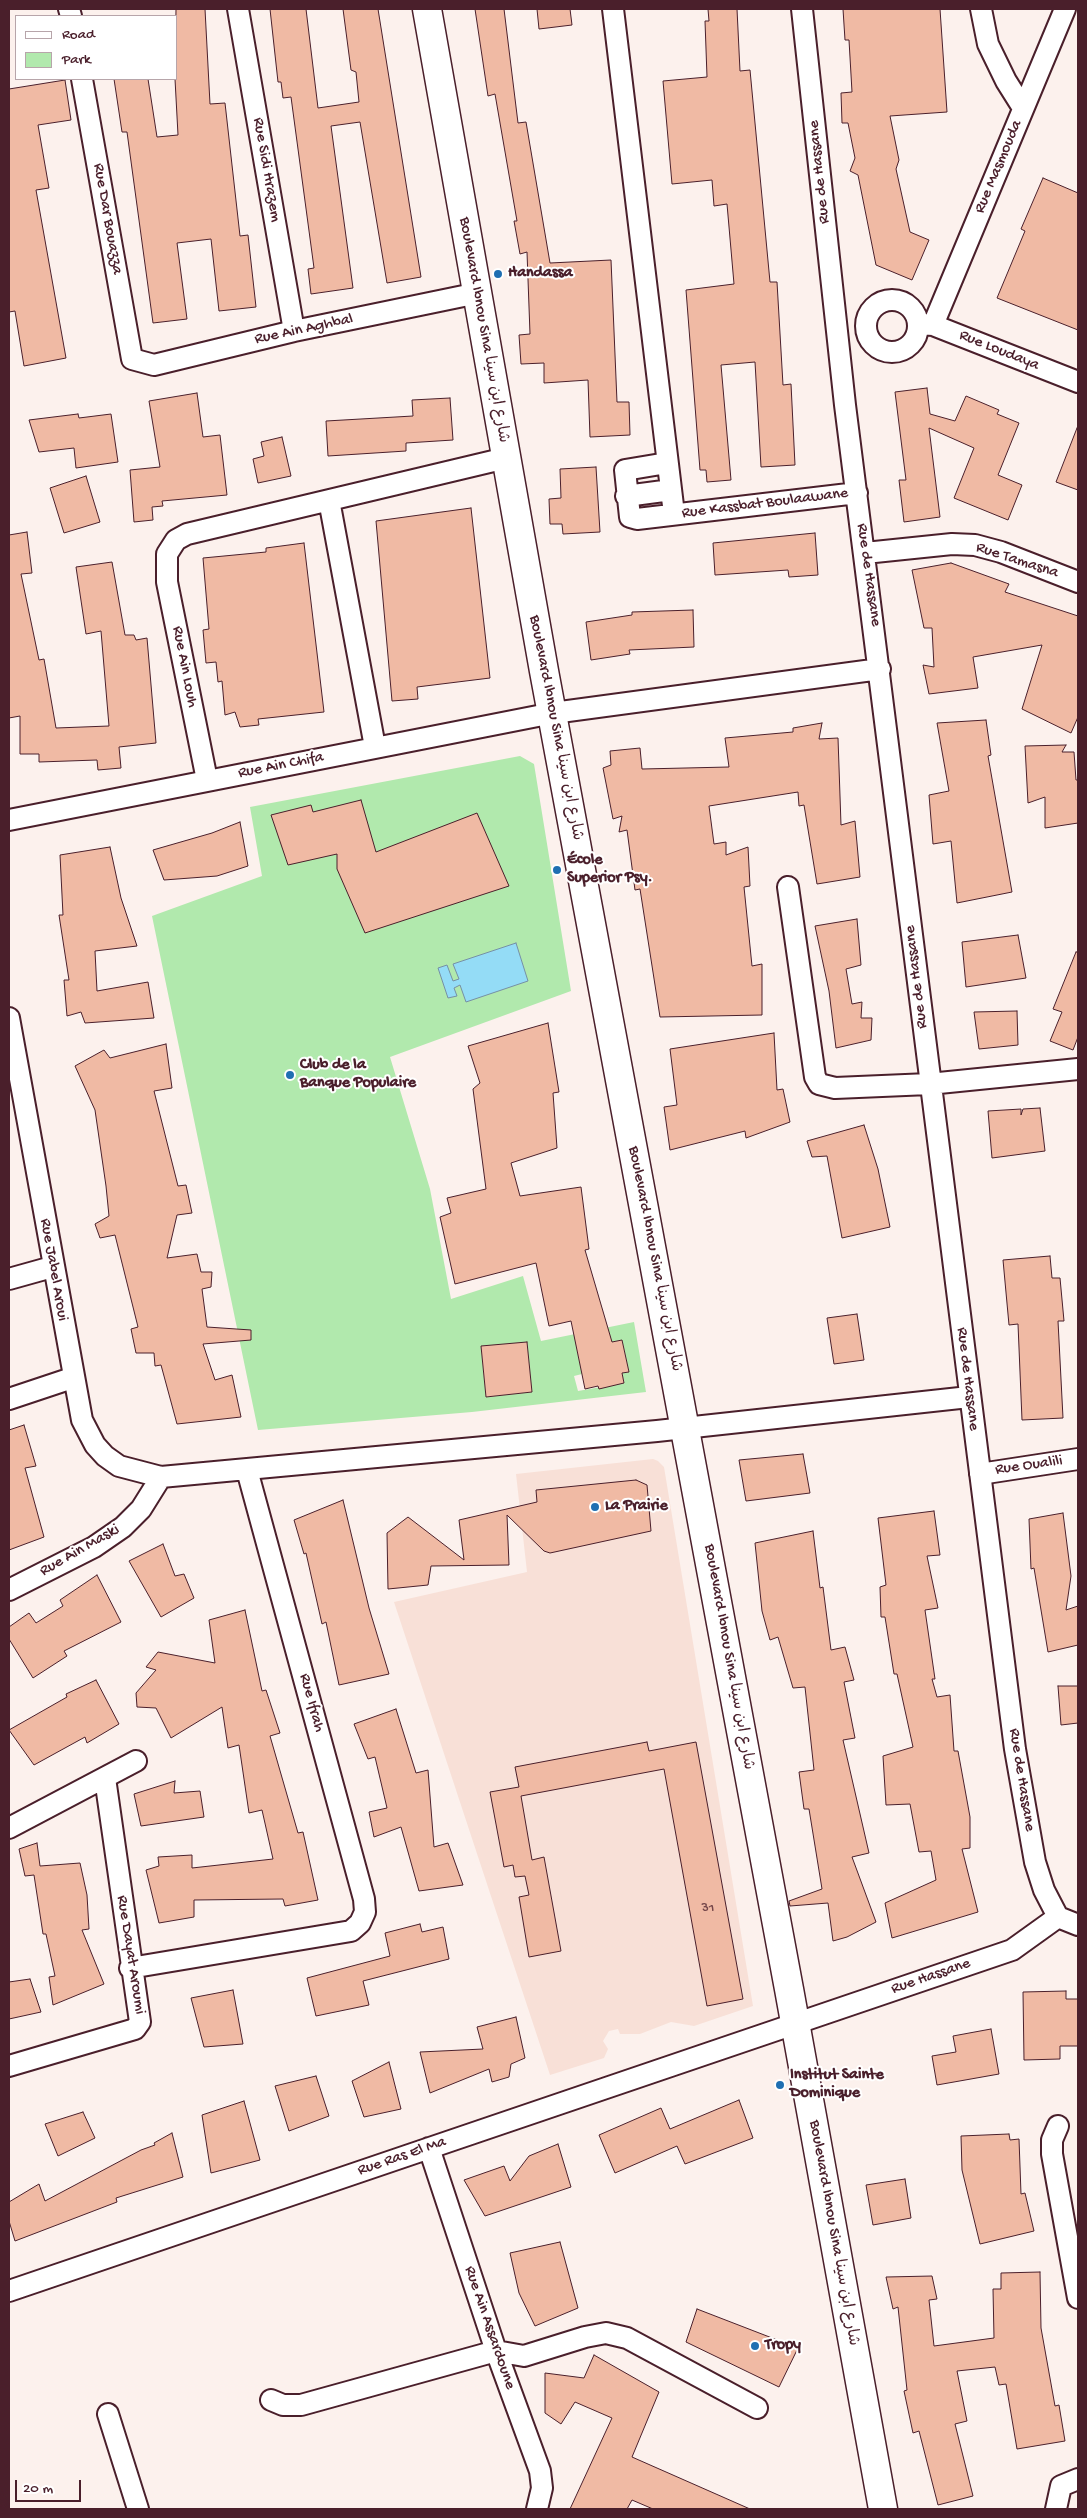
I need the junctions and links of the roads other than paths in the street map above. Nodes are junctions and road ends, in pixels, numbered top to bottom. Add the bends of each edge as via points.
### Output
1 (238, 9) edge
2 (427, 9) edge
3 (613, 9) edge
4 (802, 9) edge
5 (982, 9) edge
6 (1065, 9) edge
7 (82, 80) edge
8 (1023, 108) junction
9 (478, 293) junction
10 (926, 324) junction
11 (865, 329) junction
12 (294, 332) junction
13 (838, 333) junction
14 (132, 359) joint
15 (1078, 382) edge
16 (506, 458) junction
17 (668, 463) junction
18 (671, 490) junction
19 (857, 493) junction
20 (626, 496) junction
21 (329, 500) junction
22 (674, 514) junction
23 (865, 553) junction
24 (1078, 582) edge
25 (880, 669) junction
26 (553, 713) junction
27 (375, 747) junction
28 (207, 780) junction
29 (9, 820) edge
30 (788, 887) dead end
31 (9, 1018) edge
32 (1078, 1069) edge
33 (929, 1084) junction
34 (14, 1085) edge
35 (52, 1267) junction
36 (9, 1279) edge
37 (72, 1378) junction
38 (969, 1397) junction
39 (9, 1399) edge
40 (686, 1428) junction
41 (1078, 1459) edge
42 (247, 1470) junction
43 (980, 1474) junction
44 (161, 1477) junction
45 (9, 1590) edge
46 (136, 1760) dead end
47 (105, 1778) junction
48 (9, 1828) edge
49 (1058, 1917) junction
50 (1078, 1925) edge
51 (130, 1968) junction
52 (796, 2024) junction
53 (9, 2066) edge
54 (1058, 2126) dead end
55 (429, 2148) junction
56 (1070, 2209) edge
57 (9, 2291) edge
58 (1078, 2298) edge
59 (496, 2351) junction
60 (271, 2400) dead end
61 (757, 2408) dead end
62 (108, 2414) dead end
63 (1078, 2479) edge
64 (138, 2509) edge
65 (537, 2509) edge
66 (883, 2509) edge
67 (1056, 2509) edge

1 - 12 street, Rue Sidi Hrazem
2 - 9 main road, Boulevard Ibnou Sina شارع ابن سينا
3 - 17 street
4 - 13 street, Rue de Hassane
5 - 8 street via 988,44
6 - 8 street, Rue Masmouda
7 - 14 street, Rue Dar Bouazza
8 - 10 street, Rue Masmouda
9 - 12 street, Rue Ain Aghbal
9 - 16 main road, Boulevard Ibnou Sina شارع ابن سينا
10 - 11 street via 910,346 900,352 888,353 869,340
10 - 11 street via 907,304 895,300 873,307
10 - 15 street, Rue Loudaya
11 - 13 street
12 - 14 street, Rue Ain Aghbal via 154,365
13 - 19 street, Rue de Hassane
16 - 21 street
16 - 26 main road, Boulevard Ibnou Sina شارع ابن سينا
17 - 18 street
17 - 20 street via 625,470
18 - 20 street
18 - 22 street
19 - 22 street, Rue Kassbat Boulaawane
19 - 23 street, Rue de Hassane
20 - 22 street, Rue Kassbat Boulaawane via 628,514 633,519
21 - 27 street
21 - 28 street, Rue Ain Louh via 187,534 176,540 167,554 167,582
23 - 24 street, Rue Tamasna via 952,544 975,545
23 - 25 street, Rue de Hassane
25 - 26 street, Rue Ain Chifa
25 - 33 street, Rue de Hassane
26 - 27 street, Rue Ain Chifa
26 - 40 main road, Boulevard Ibnou Sina شارع ابن سينا
27 - 28 street, Rue Ain Chifa
28 - 29 street, Rue Ain Chifa
30 - 33 street via 815,1077 819,1084 835,1088
31 - 34 street, Rue Jabel Aroui
32 - 33 street
33 - 38 street, Rue de Hassane
34 - 35 street, Rue Jabel Aroui
35 - 36 street
35 - 37 street, Rue Jabel Aroui
37 - 39 street
37 - 44 street, Rue Jabel Aroui via 82,1420 95,1445 119,1466
38 - 40 street, Rue Jabel Aroui
38 - 43 street, Rue de Hassane
40 - 42 street, Rue Jabel Aroui
40 - 52 main road, Boulevard Ibnou Sina شارع ابن سينا
41 - 43 street, Rue Oualili
42 - 44 street, Rue Jabel Aroui
42 - 51 street, Rue Ifrah via 364,1899 363,1918 351,1931
43 - 49 street, Rue de Hassane via 1026,1818 1044,1890
44 - 45 street, Rue Ain Maski via 141,1509 123,1527 94,1547
46 - 47 street
47 - 48 street
47 - 51 street, Rue Dayat Aroumi
49 - 50 street
49 - 52 street, Rue Hassane via 1012,1950
51 - 53 street, Rue Dayat Aroumi via 140,2012 140,2022 135,2028
52 - 55 street, Rue Ras El Ma
52 - 66 main road, Boulevard Ibnou Sina شارع ابن سينا
54 - 56 street via 1052,2140 1052,2154
55 - 57 street, Rue Ras El Ma
55 - 59 street, Rue Ain Assardoune
56 - 58 street
59 - 60 street via 301,2405 283,2405
59 - 61 street via 524,2356 606,2333 627,2338
59 - 65 street, Rue Ain Assardoune via 540,2471 542,2488
62 - 64 street
63 - 67 street via 1061,2486

